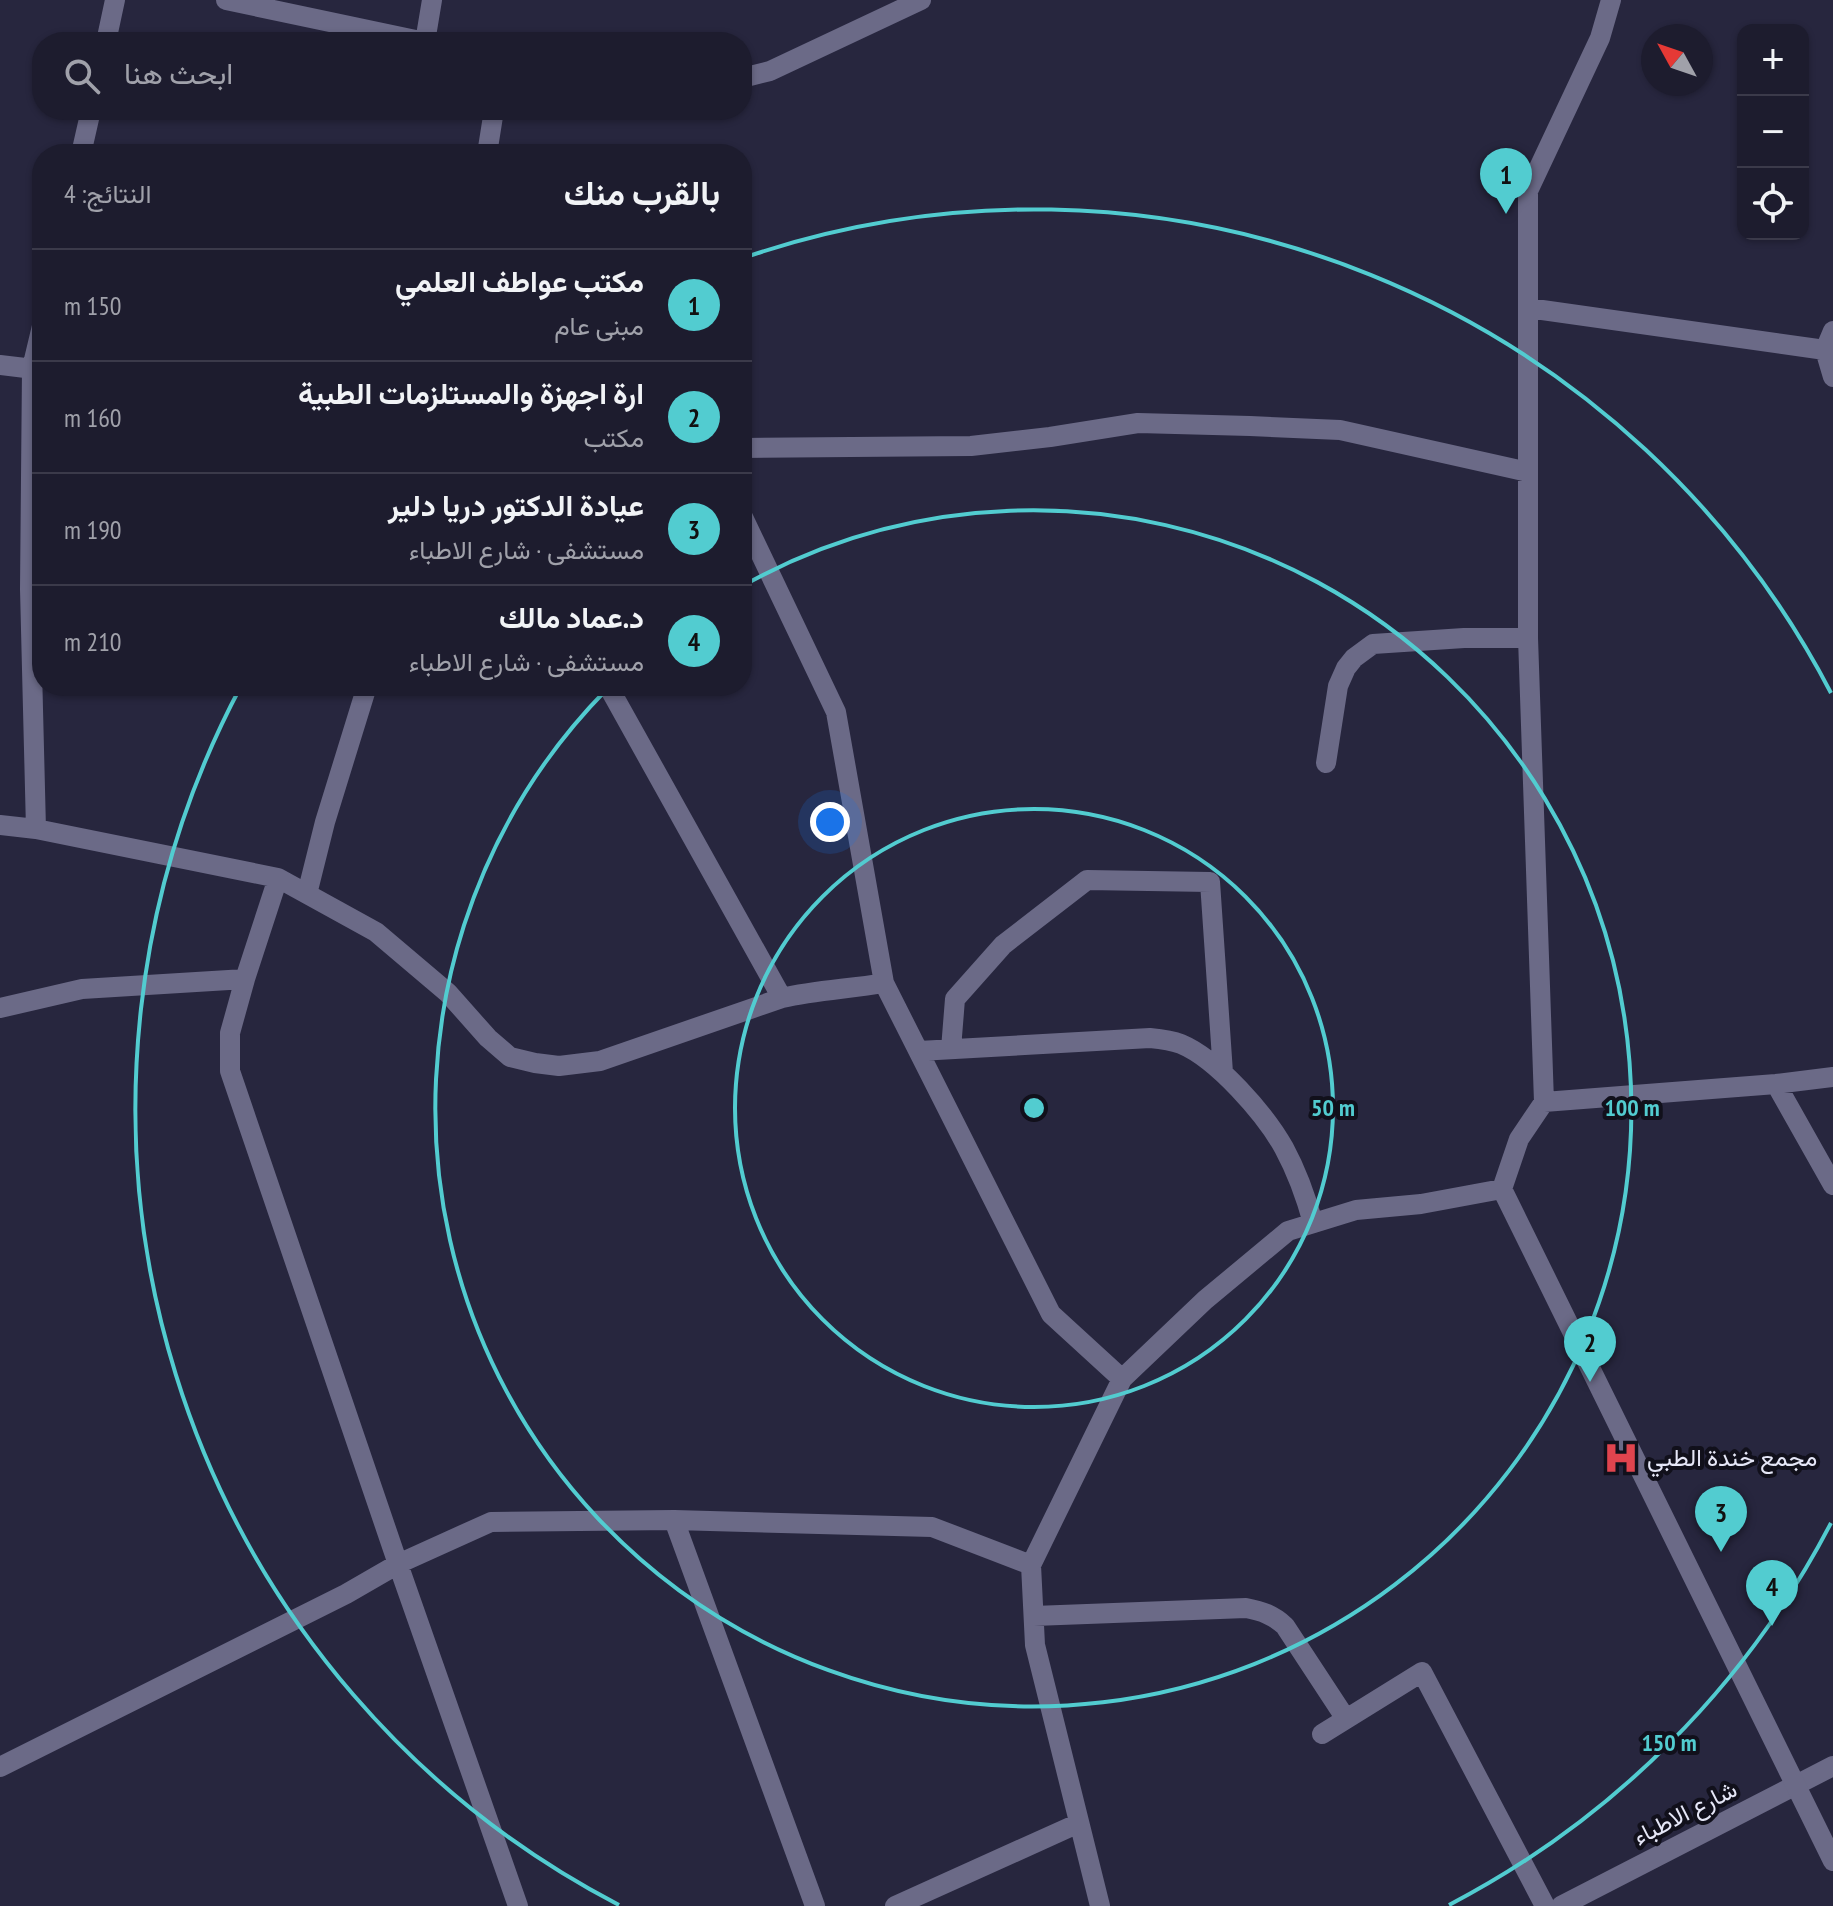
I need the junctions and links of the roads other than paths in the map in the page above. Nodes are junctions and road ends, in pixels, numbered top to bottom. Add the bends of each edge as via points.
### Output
1 (115, 0) edge
2 (226, 0) edge
3 (432, 0) edge
4 (921, 0) edge
5 (1611, 0) edge
6 (108, 32) edge
7 (378, 32) edge
8 (427, 32) edge
9 (752, 76) edge
10 (89, 120) edge
11 (492, 120) edge
12 (83, 144) edge
13 (489, 144) edge
14 (1528, 308) junction
15 (1829, 340) edge
16 (0, 365) edge
17 (32, 368) edge
18 (1833, 377) edge
19 (752, 448) edge
20 (1528, 472) junction
21 (32, 526) edge
22 (752, 536) edge
23 (1528, 638) junction
24 (32, 669) edge
25 (33, 696) edge
26 (364, 696) edge
27 (614, 696) edge
28 (1326, 763) dead end
29 (0, 825) edge
30 (36, 829) junction
31 (278, 878) junction
32 (307, 894) junction
33 (245, 979) junction
34 (884, 983) junction
35 (782, 998) junction
36 (0, 1008) edge
37 (951, 1049) junction
38 (919, 1051) junction
39 (1223, 1073) junction
40 (1833, 1077) edge
41 (1776, 1084) junction
42 (1544, 1102) junction
43 (1833, 1185) edge
44 (1502, 1189) junction
45 (1313, 1223) junction
46 (1122, 1379) junction
47 (674, 1520) junction
48 (398, 1564) junction
49 (1031, 1565) junction
50 (1034, 1616) junction
51 (1346, 1719) junction
52 (1322, 1734) dead end
53 (1833, 1766) edge
54 (0, 1767) edge
55 (1796, 1786) junction
56 (1079, 1823) junction
57 (1833, 1861) edge
58 (518, 1906) edge
59 (815, 1906) edge
60 (895, 1906) edge
61 (1100, 1906) edge
62 (1545, 1906) edge
63 (1561, 1906) edge

1 - 6 street
2 - 7 street
3 - 8 street
4 - 9 street
5 - 14 street via 1600,38 1528,191
10 - 12 street
11 - 13 street
14 - 15 street
14 - 20 street
15 - 18 street
16 - 17 street
19 - 20 street via 971,446 1138,423 1250,426 1340,430
20 - 23 street
21 - 24 street
22 - 34 street via 836,712
23 - 28 street via 1373,644 1354,658 1338,686
23 - 42 street
25 - 30 street
26 - 32 street
27 - 35 street
29 - 30 street
30 - 31 street
31 - 32 street
31 - 33 street
32 - 35 street via 376,932 448,993 510,1057 535,1063 600,1061
33 - 36 street via 82,989
33 - 48 street via 230,1033 230,1071
34 - 35 street
34 - 38 street
37 - 38 street
37 - 39 street via 1150,1038 1179,1043
37 - 39 street via 955,999 1003,945 1087,880 1210,882
38 - 46 street via 1051,1314
39 - 45 street via 1284,1147
40 - 41 street
41 - 42 street
41 - 43 street
42 - 44 street via 1519,1139
44 - 45 street via 1356,1210
44 - 55 street
45 - 46 street via 1288,1231
46 - 49 street
47 - 48 street via 491,1522
47 - 49 street via 932,1527
47 - 59 street
48 - 54 street
48 - 58 street
49 - 50 street
50 - 51 street via 1261,1611 1285,1626
50 - 56 street via 1035,1645
51 - 52 street
51 - 62 street via 1422,1672
53 - 55 street, شارع الاطباء
55 - 57 street
55 - 63 street, شارع الاطباء
56 - 60 street
56 - 61 street

